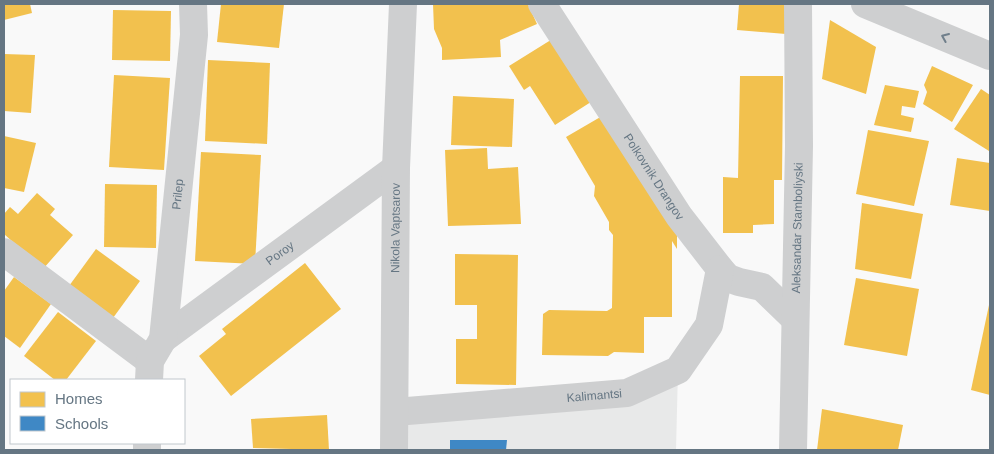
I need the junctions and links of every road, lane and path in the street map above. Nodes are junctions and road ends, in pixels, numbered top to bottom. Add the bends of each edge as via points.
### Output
1 (193, 4) edge
2 (403, 4) edge
3 (542, 4) edge
4 (798, 4) edge
5 (866, 4) edge
6 (990, 56) edge
7 (396, 168) junction
8 (4, 252) edge
9 (720, 269) junction
10 (794, 319) junction
11 (154, 360) edge
12 (395, 412) junction
13 (394, 450) edge
14 (793, 450) edge

1 - 11 street, Prilep via 194,35
2 - 7 street, Nikola Vaptsarov
3 - 9 street, Polkovnik Drangov via 679,216
4 - 10 street, Aleksandar Stamboliyski via 799,146
6 -> 5 street
7 - 11 street, Poroy
7 - 12 street, Nikola Vaptsarov
8 - 11 street
9 - 10 street, Polkovnik Drangov via 728,278 762,287
9 - 12 street, Kalimantsi via 709,325 678,370 627,393
10 - 14 street, Aleksandar Stamboliyski
12 - 13 street, Nikola Vaptsarov

